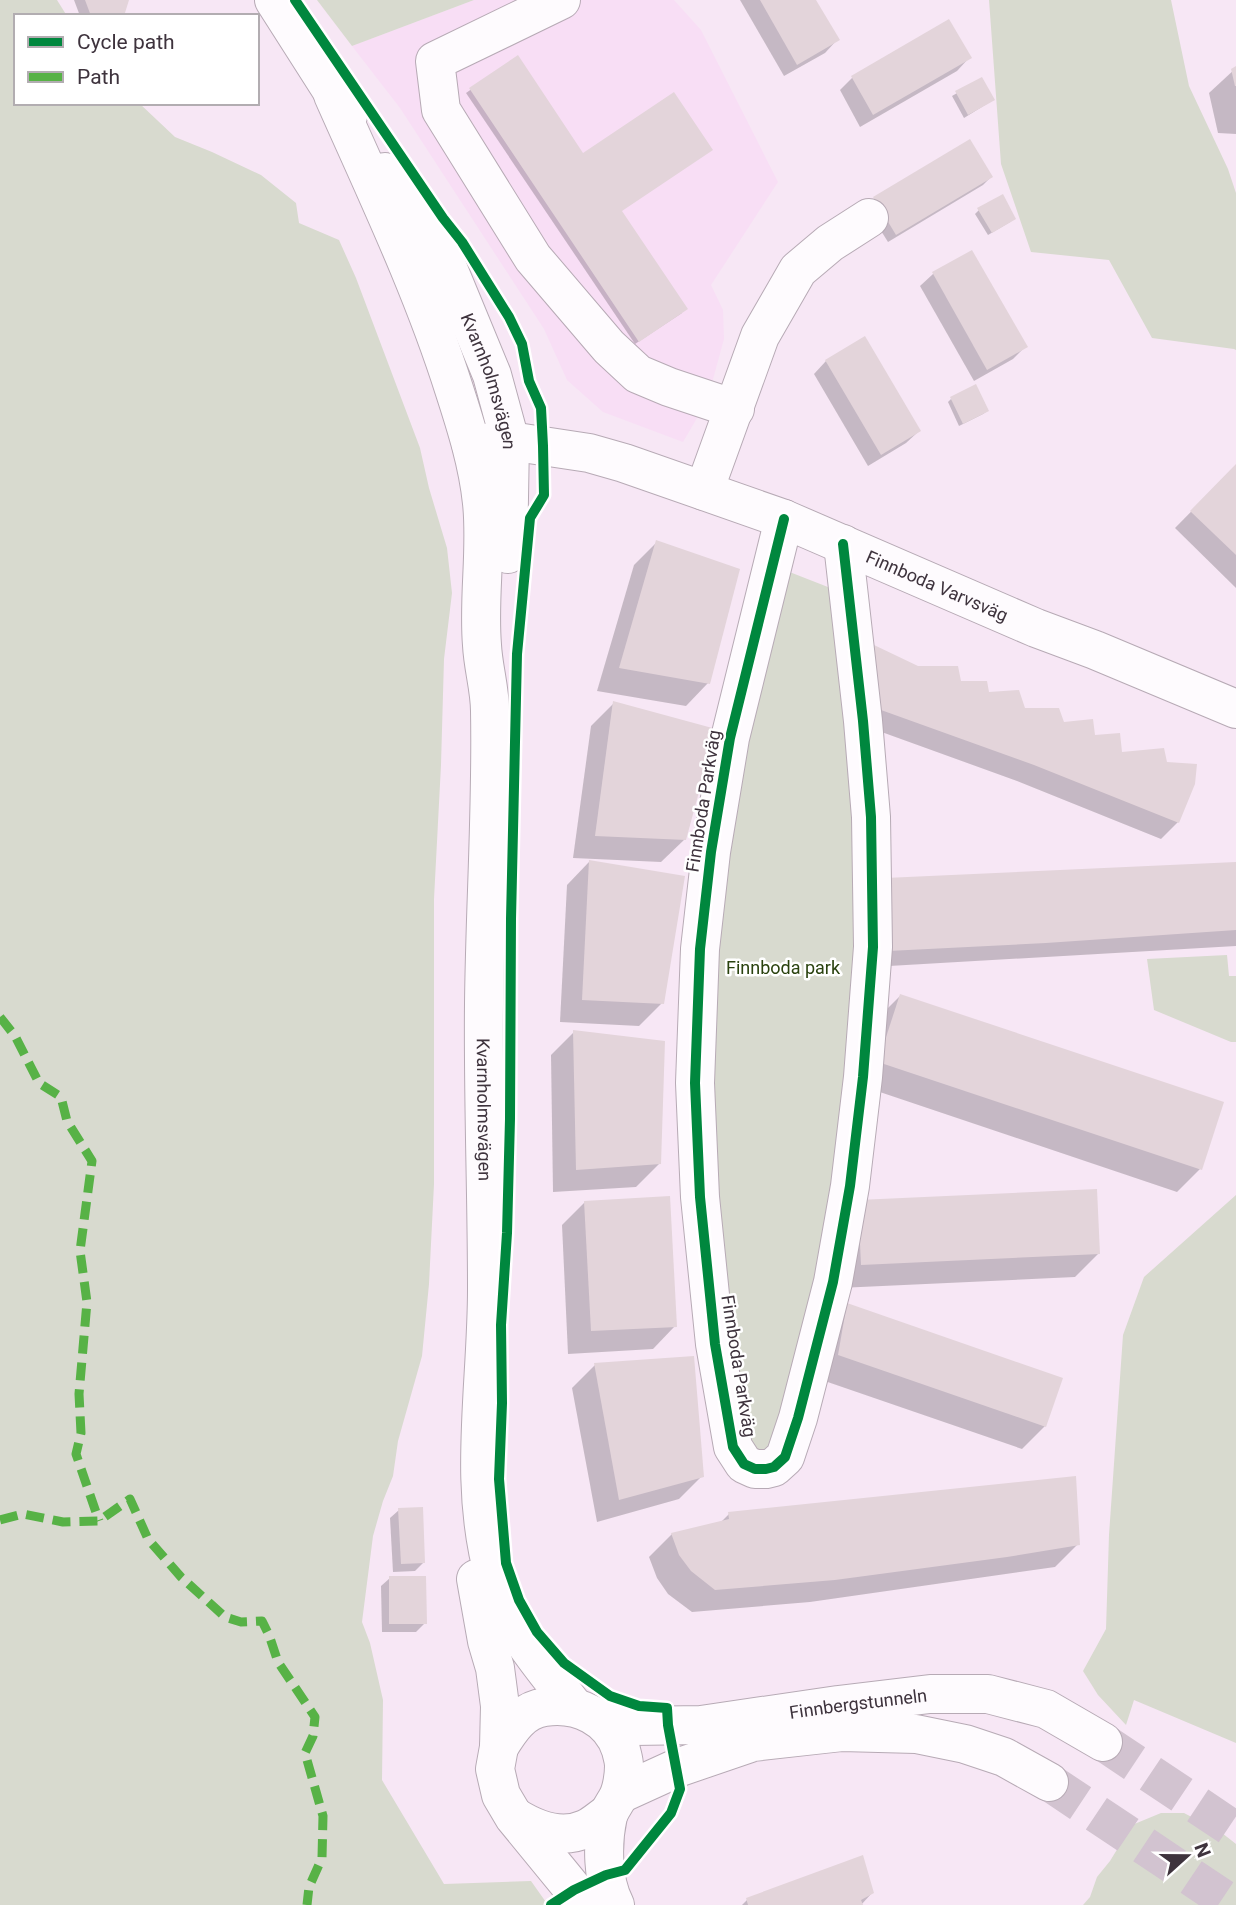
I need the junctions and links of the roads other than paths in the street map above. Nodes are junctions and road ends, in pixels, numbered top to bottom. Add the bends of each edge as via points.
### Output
1 (274, 0) edge
2 (561, 0) edge
3 (334, 95) junction
4 (869, 218) dead end
5 (735, 409) junction
6 (510, 441) junction
7 (471, 444) junction
8 (704, 491) junction
9 (783, 519) junction
10 (843, 544) junction
11 (490, 705) junction
12 (1236, 709) edge
13 (481, 1514) junction
14 (589, 1714) junction
15 (1103, 1742) tunnel mouth
16 (499, 1748) junction
17 (1049, 1782) tunnel mouth
18 (614, 1803) junction
19 (514, 1817) junction
20 (586, 1905) edge
21 (614, 1905) edge

1 - 3 street, Kvarnholmsvägen
2 - 5 street via 435,61 441,110 533,258 610,347 638,374
3 - 6 street, Kvarnholmsvägen via 447,265 492,375
3 - 7 street, Kvarnholmsvägen via 423,300
4 - 5 street via 798,270 760,336
5 - 8 street
6 - 7 street, Finnboda Varvsväg
6 - 8 street, Finnboda Varvsväg via 589,453
6 - 11 street, Kvarnholmsvägen via 502,649
7 - 11 street, Kvarnholmsvägen via 482,498 481,645
8 - 9 street, Finnboda Varvsväg
9 - 10 street, Finnboda Varvsväg
9 - 10 street, Finnboda Parkväg via 730,738 711,852 700,949 695,1083 700,1198 715,1344 733,1447 744,1464 755,1469 774,1467 785,1457 798,1418 833,1282 863,1077 873,947 871,817
10 - 12 street, Finnboda Varvsväg
11 - 13 street, Kvarnholmsvägen via 484,1000 487,1292
13 - 14 street, Kvarnholmsvägen via 503,1607 519,1636
13 - 16 street, Kvarnholmsvägen via 473,1546 477,1593 500,1706
14 - 15 street, Finnbergstunneln via 633,1726 701,1725 930,1694 988,1694 1046,1709
14 - 16 street via 561,1704 541,1707 512,1726
14 - 18 street, Kvarnholmsvägen via 618,1740 625,1763
16 - 19 street, Kvarnholmsvägen via 495,1769 501,1796
17 - 18 street, Finnbergstunneln via 1003,1757 965,1744 916,1734 842,1732 753,1742 677,1768
18 - 19 street via 584,1830 557,1834
18 - 21 street, Kvarnholmsvägen via 604,1849
19 - 20 street, Kvarnholmsvägen

